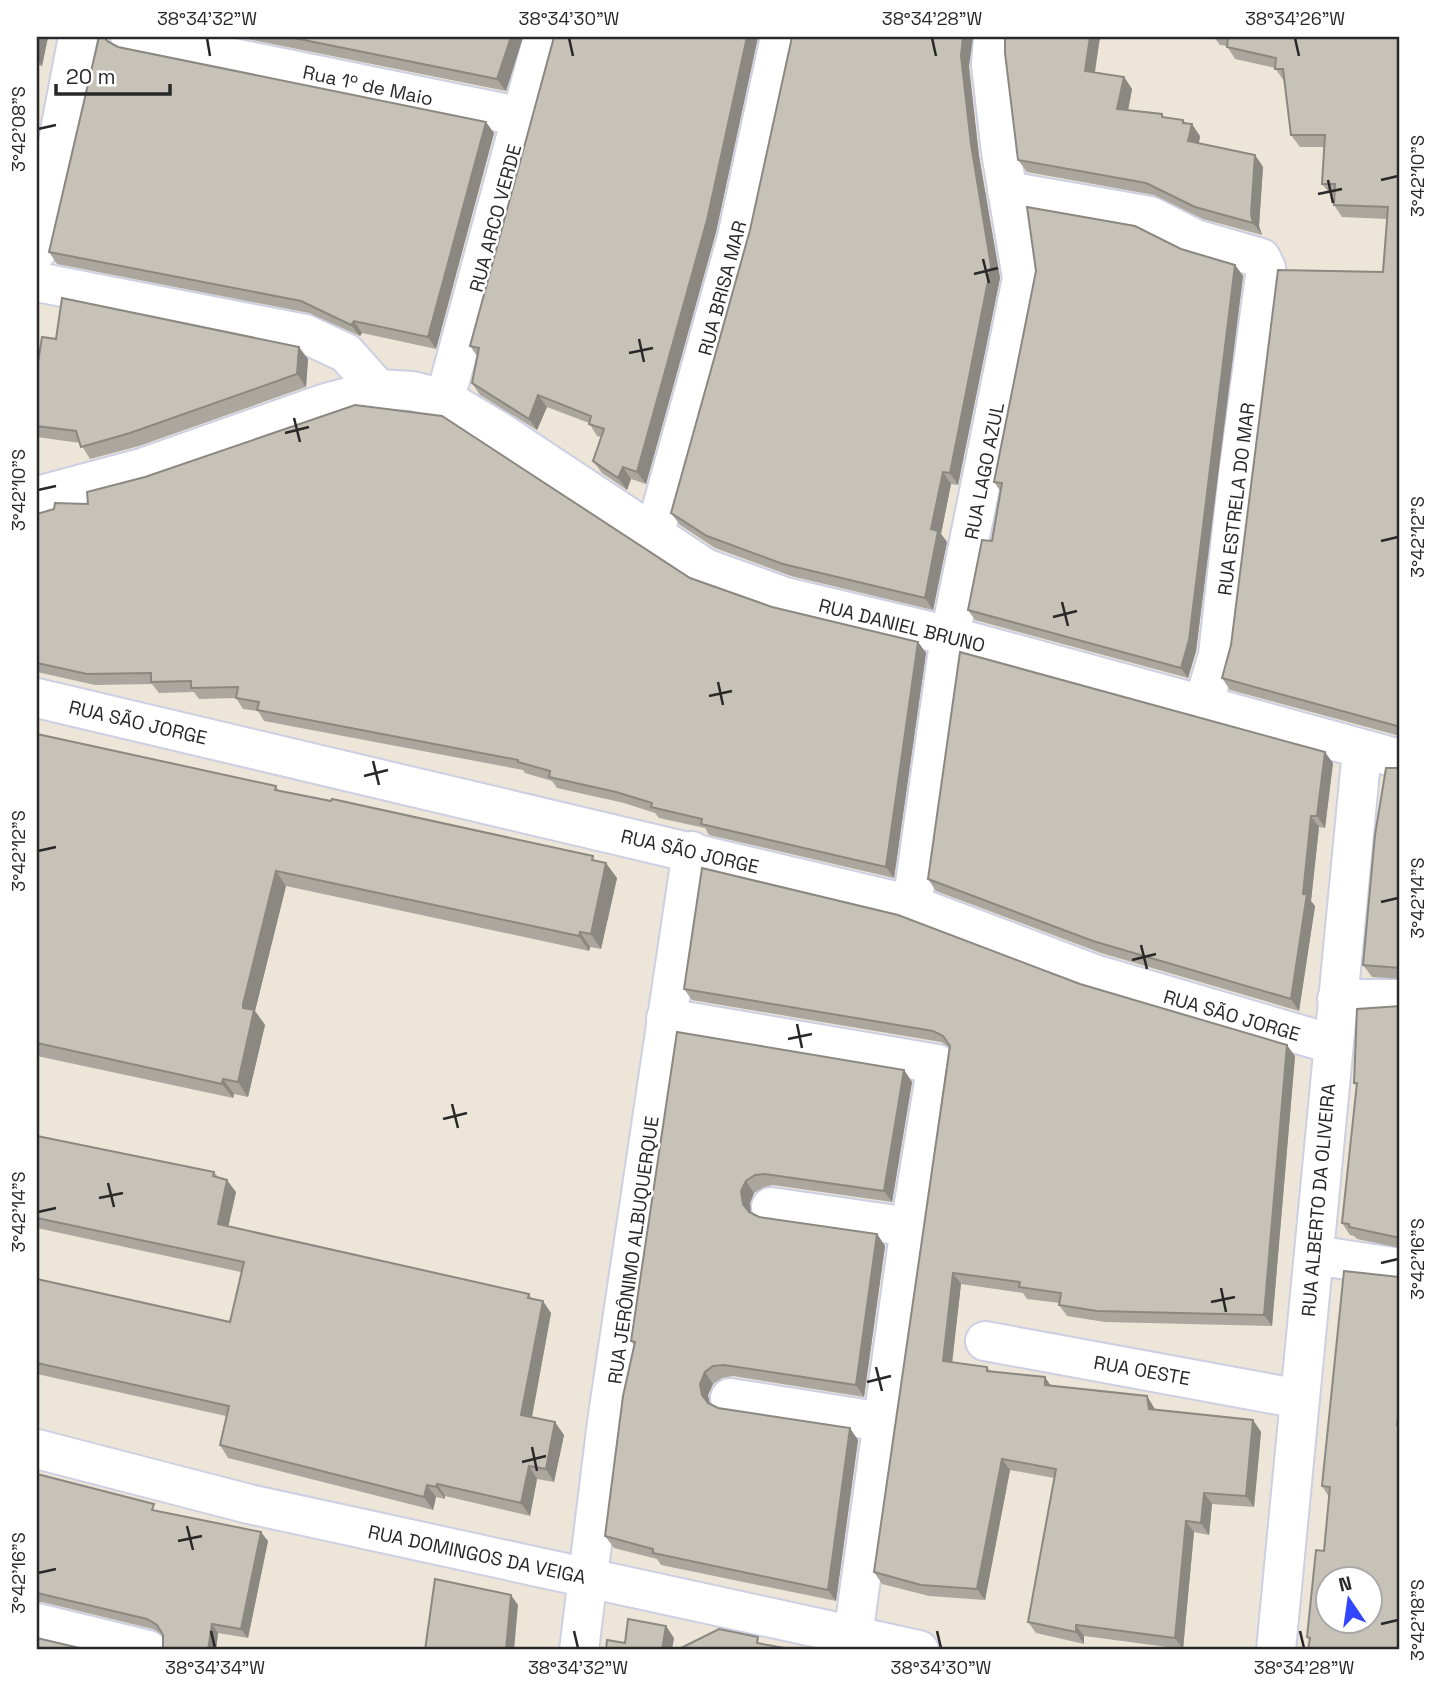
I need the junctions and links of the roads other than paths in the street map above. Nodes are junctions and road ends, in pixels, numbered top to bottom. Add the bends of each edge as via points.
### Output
1 (78, 37) edge
2 (130, 37) edge
3 (542, 37) edge
4 (780, 37) edge
5 (993, 37) edge
6 (523, 117) junction
7 (1007, 191) junction
8 (37, 251) edge
9 (37, 282) edge
10 (378, 389) junction
11 (445, 399) junction
12 (37, 496) edge
13 (654, 536) junction
14 (950, 636) junction
15 (37, 698) edge
16 (1203, 705) junction
17 (1363, 750) junction
18 (1400, 760) edge
19 (692, 851) junction
20 (912, 905) junction
21 (1337, 999) junction
22 (1400, 999) edge
23 (666, 1018) junction
24 (1332, 1044) junction
25 (771, 1208) dead end
26 (910, 1227) junction
27 (1314, 1255) junction
28 (1400, 1268) edge
29 (985, 1341) dead end
30 (730, 1398) dead end
31 (1300, 1399) junction
32 (883, 1422) junction
33 (37, 1449) edge
34 (589, 1578) junction
35 (37, 1623) edge
36 (853, 1636) junction
37 (148, 1650) edge
38 (579, 1650) edge
39 (919, 1650) edge
40 (1276, 1650) edge

1 - 8 street
2 - 6 street, Rua 1º de Maio
3 - 6 street, RUA ARCO VERDE
4 - 13 street, RUA BRISA MAR via 737,237
5 - 7 street, RUA LAGO AZUL via 991,65
6 - 11 street, RUA ARCO VERDE
7 - 14 street, RUA LAGO AZUL via 1023,278
7 - 16 street, RUA ESTRELA DO MAR via 1150,216 1195,239 1261,258 1266,268 1218,654
9 - 10 street via 304,334 346,353
10 - 11 street, RUA DANIEL BRUNO
10 - 12 street, RUA DANIEL BRUNO via 145,467
11 - 13 street, RUA DANIEL BRUNO
13 - 14 street, RUA DANIEL BRUNO via 705,568 785,597
14 - 16 street, RUA DANIEL BRUNO
14 - 20 street, RUA LAGO AZUL
15 - 19 street, RUA SÃO JORGE
16 - 17 street, RUA DANIEL BRUNO
17 - 18 street, RUA DANIEL BRUNO
17 - 21 street, RUA ALBERTO DA OLIVEIRA
19 - 20 street, RUA SÃO JORGE
19 - 23 street, RUA JERÔNIMO ALBUQUERQUE
20 - 24 street, RUA SÃO JORGE via 1094,974
21 - 22 street
21 - 24 street, RUA ALBERTO DA OLIVEIRA
23 - 26 street via 937,1064
23 - 34 street, RUA JERÔNIMO ALBUQUERQUE
24 - 27 street, RUA ALBERTO DA OLIVEIRA
25 - 26 street
26 - 32 street
27 - 28 street
27 - 31 street, RUA ALBERTO DA OLIVEIRA
29 - 31 street, RUA OESTE
30 - 32 street
31 - 40 street, RUA ALBERTO DA OLIVEIRA
32 - 36 street
33 - 34 street, RUA DOMINGOS DA VEIGA via 249,1504
34 - 36 street, RUA DOMINGOS DA VEIGA
34 - 38 street, RUA JERÔNIMO ALBUQUERQUE
35 - 37 street
36 - 39 street, RUA DOMINGOS DA VEIGA

